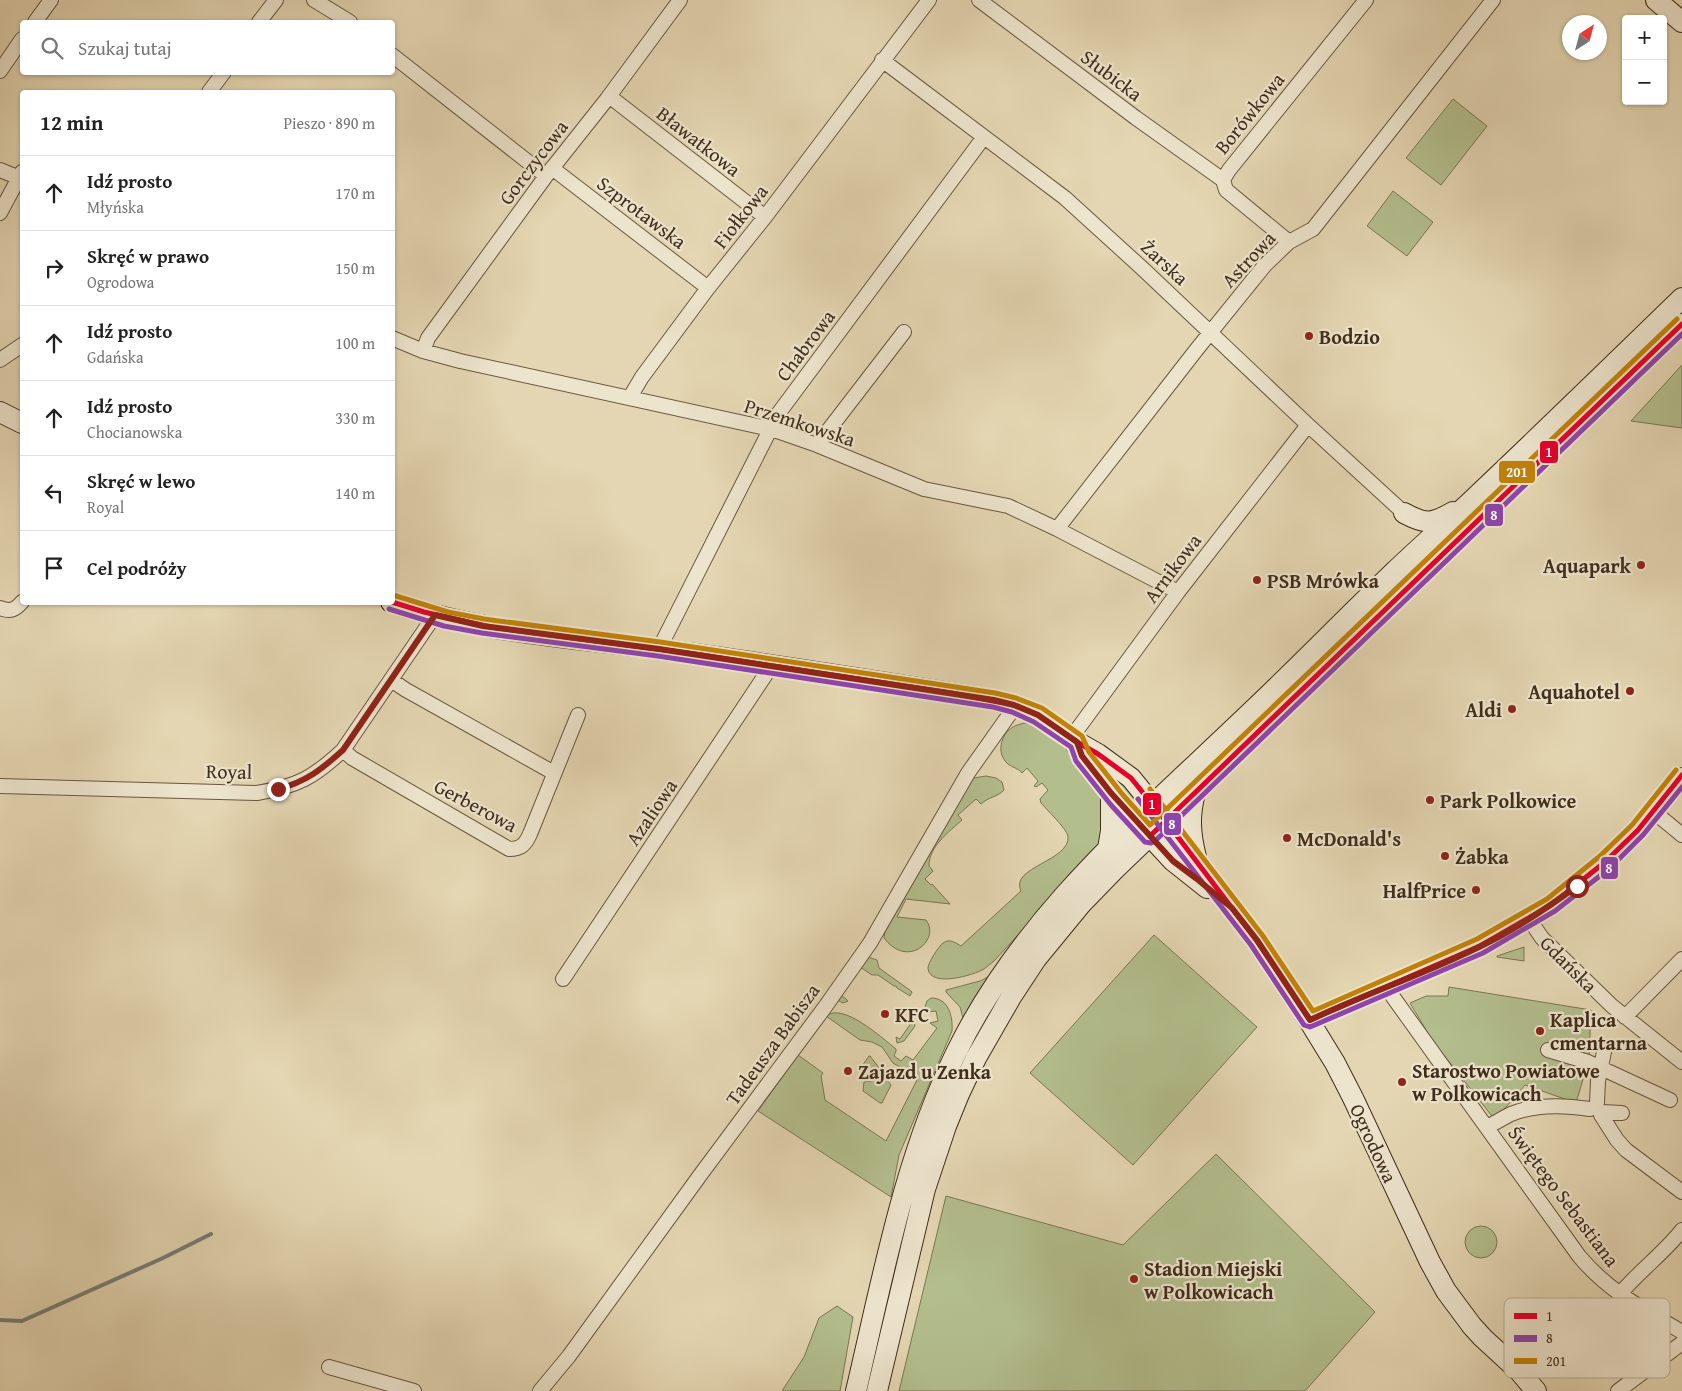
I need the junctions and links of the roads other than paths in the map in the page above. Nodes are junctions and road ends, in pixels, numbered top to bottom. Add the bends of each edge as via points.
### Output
1 (51, 0) edge
2 (276, 0) edge
3 (314, 0) edge
4 (680, 0) edge
5 (929, 0) edge
6 (979, 0) edge
7 (1366, 0) edge
8 (1493, 0) edge
9 (1656, 0) edge
10 (36, 20) edge
11 (261, 20) edge
12 (347, 20) edge
13 (1682, 22) edge
14 (20, 42) edge
15 (395, 58) edge
16 (882, 60) junction
17 (0, 71) edge
18 (222, 75) edge
19 (210, 90) edge
20 (609, 96) junction
21 (984, 137) junction
22 (0, 170) edge
23 (549, 172) junction
24 (20, 176) edge
25 (20, 178) edge
26 (1223, 180) junction
27 (0, 213) edge
28 (765, 217) junction
29 (1289, 242) junction
30 (708, 288) junction
31 (1682, 298) edge
32 (1682, 324) edge
33 (904, 332) dead end
34 (1211, 332) junction
35 (395, 339) edge
36 (20, 346) edge
37 (423, 351) junction
38 (0, 360) edge
39 (630, 397) junction
40 (0, 412) edge
41 (20, 422) edge
42 (1308, 425) junction
43 (771, 429) junction
44 (817, 445) junction
45 (1468, 504) junction
46 (1404, 513) junction
47 (1058, 529) junction
48 (1394, 572) junction
49 (1178, 592) junction
50 (395, 603) edge
51 (20, 604) edge
52 (0, 608) edge
53 (435, 615) junction
54 (659, 649) junction
55 (768, 665) junction
56 (391, 680) junction
57 (1014, 705) junction
58 (578, 715) dead end
59 (1074, 740) junction
60 (343, 750) junction
61 (554, 773) junction
62 (1682, 775) edge
63 (1131, 778) junction
64 (1181, 778) junction
65 (0, 786) edge
66 (1195, 792) junction
67 (1111, 793) junction
68 (1653, 811) junction
69 (1159, 812) junction
70 (1144, 829) junction
71 (1682, 835) edge
72 (1108, 849) junction
73 (1128, 856) junction
74 (1173, 861) junction
75 (1198, 862) junction
76 (1232, 908) junction
77 (1529, 919) junction
78 (1679, 967) edge
79 (563, 979) dead end
80 (1388, 985) junction
81 (1625, 1017) junction
82 (1310, 1020) junction
83 (1605, 1047) dead end
84 (1548, 1050) dead end
85 (1682, 1062) edge
86 (1601, 1068) junction
87 (1670, 1100) dead end
88 (1598, 1110) junction
89 (1622, 1113) dead end
90 (1487, 1127) junction
91 (1682, 1192) edge
92 (1682, 1230) edge
93 (1619, 1295) junction
94 (1624, 1298) edge
95 (1670, 1325) edge
96 (1682, 1332) edge
97 (1682, 1342) edge
98 (1670, 1352) edge
99 (1504, 1357) edge
100 (330, 1367) dead end
101 (1525, 1378) edge
102 (1529, 1378) edge
103 (1639, 1378) edge
104 (1629, 1386) edge
105 (414, 1391) edge
106 (540, 1391) edge
107 (856, 1391) edge
108 (876, 1391) edge
109 (1536, 1391) edge
110 (1550, 1391) edge
111 (1618, 1391) edge

1 - 10 street
2 - 11 street
3 - 12 street
4 - 20 street, Gorczycowa
5 - 16 street, Fiołkowa
6 - 26 street, Słubicka
7 - 26 street, Borówkowa
8 - 29 street, Astrowa via 1313,229
9 - 13 main road
14 - 17 street
15 - 23 street, Szprotawska
16 - 21 street, Żarska
16 - 28 street, Fiołkowa
18 - 19 street
20 - 23 street, Gorczycowa
20 - 28 street, Bławatkowa
21 - 34 street, Żarska via 1064,198
21 - 43 street, Chabrowa via 778,414
22 - 24 street
23 - 30 street, Szprotawska
23 - 37 street, Gorczycowa via 428,338
25 - 27 street
26 - 29 street, Borówkowa via 1226,190
28 - 30 street, Fiołkowa
29 - 34 street, Astrowa via 1265,265
30 - 39 street, Fiołkowa
31 - 45 main road
32 - 66 main road
33 - 44 street
34 - 42 street, Żarska
34 - 47 street, Astrowa
35 - 37 street, Przemkowska
36 - 38 street
37 - 39 street, Przemkowska
39 - 43 street, Przemkowska
40 - 41 main road
42 - 46 street, Żarska
42 - 49 street, Arnikowa
43 - 44 street, Przemkowska
43 - 54 street, Chabrowa
44 - 47 street, Przemkowska via 924,490 1008,506
45 - 46 main road via 1433,522 1420,522
45 - 48 main road
46 - 48 main road via 1411,540
47 - 49 street, Przemkowska
48 - 64 main road
49 - 59 street, Arnikowa
50 - 53 main road
51 - 52 street via 12,610
53 - 54 main road via 483,626
53 - 56 street, Royal
54 - 55 main road
55 - 57 main road
55 - 79 street, Azaliowa via 766,674
56 - 60 street, Royal
56 - 61 street
57 - 59 main road via 1047,719
57 - 106 street, Tadeusza Babisza via 968,773 870,943 569,1356
58 - 61 street, Gerberowa
59 - 63 main road
59 - 67 main road via 1082,756
60 - 61 street, Gerberowa via 509,848 518,849 525,844
60 - 65 street, Royal via 307,778 290,786 257,792
62 - 68 street
63 - 64 main road via 1157,783
63 - 69 main road
64 - 69 main road
66 - 69 main road
66 - 75 main road via 1191,833
67 - 70 main road
67 - 72 main road
68 - 71 street
68 - 77 street via 1605,862
69 - 70 main road
69 - 75 main road, Ogrodowa
70 - 72 main road
70 - 73 main road
70 - 74 main road, Ogrodowa
72 - 107 main road via 1060,898 1011,960 956,1051 927,1119 907,1183
73 - 74 main road
73 - 108 main road via 1082,903 1036,959 967,1076 946,1126 926,1189
74 - 76 main road, Ogrodowa
75 - 76 main road, Ogrodowa
76 - 82 main road, Ogrodowa
77 - 80 street via 1480,946
77 - 81 street, Gdańska via 1542,938
78 - 81 street
80 - 82 street
80 - 90 street, Świętego Sebastiana via 1393,998
81 - 85 street, Gdańska
82 - 99 main road, Ogrodowa via 1353,1098 1446,1291 1472,1326
83 - 86 street
84 - 86 street
86 - 87 street
86 - 88 street via 1597,1087
88 - 89 street
88 - 90 street via 1537,1106
88 - 91 street via 1626,1150
90 - 93 street, Świętego Sebastiana via 1579,1256
92 - 93 street
93 - 94 street, Świętego Sebastiana
95 - 96 street, Świętego Sebastiana
97 - 98 street
100 - 105 street
101 - 109 main road, Ogrodowa
102 - 110 main road, Ogrodowa
103 - 104 street
104 - 111 street

